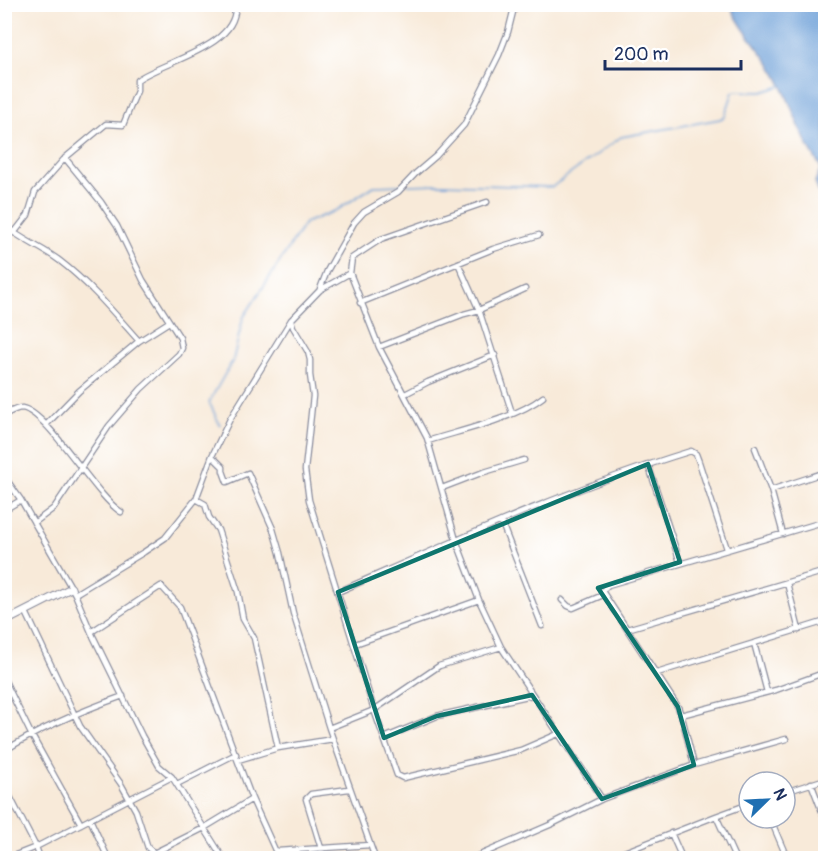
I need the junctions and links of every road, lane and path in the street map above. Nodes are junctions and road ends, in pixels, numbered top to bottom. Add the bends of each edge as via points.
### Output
1 (235, 4) edge
2 (515, 4) edge
3 (65, 158) junction
4 (487, 201) dead end
5 (4, 225) edge
6 (14, 233) junction
7 (539, 235) dead end
8 (458, 263) junction
9 (350, 273) junction
10 (525, 289) dead end
11 (320, 290) junction
12 (360, 303) junction
13 (479, 310) junction
14 (291, 320) junction
15 (169, 322) junction
16 (139, 342) junction
17 (379, 347) junction
18 (495, 355) junction
19 (405, 394) junction
20 (543, 397) dead end
21 (512, 413) junction
22 (4, 415) edge
23 (46, 425) junction
24 (428, 441) junction
25 (755, 448) dead end
26 (212, 456) junction
27 (524, 460) dead end
28 (648, 464) junction
29 (81, 467) junction
30 (825, 472) edge
31 (4, 476) edge
32 (442, 488) junction
33 (771, 490) junction
34 (196, 500) junction
35 (21, 501) junction
36 (4, 510) edge
37 (121, 512) dead end
38 (501, 521) junction
39 (825, 521) edge
40 (34, 523) junction
41 (783, 534) junction
42 (456, 540) junction
43 (727, 549) junction
44 (680, 562) junction
45 (825, 571) edge
46 (787, 583) junction
47 (73, 591) junction
48 (338, 592) junction
49 (603, 595) junction
50 (479, 600) junction
51 (562, 600) dead end
52 (26, 612) junction
53 (825, 621) edge
54 (4, 622) edge
55 (542, 626) dead end
56 (627, 629) junction
57 (800, 630) junction
58 (91, 632) junction
59 (754, 643) junction
60 (355, 644) junction
61 (501, 647) junction
62 (825, 672) edge
63 (657, 673) junction
64 (4, 679) edge
65 (767, 692) junction
66 (532, 695) junction
67 (123, 696) junction
68 (374, 710) junction
69 (74, 713) junction
70 (681, 715) junction
71 (329, 728) junction
72 (31, 734) junction
73 (558, 734) junction
74 (384, 738) junction
75 (333, 739) junction
76 (786, 739) dead end
77 (278, 748) junction
78 (4, 752) edge
79 (236, 754) junction
80 (238, 760) junction
81 (694, 765) junction
82 (172, 777) junction
83 (825, 779) edge
84 (811, 783) junction
85 (177, 784) junction
86 (4, 785) edge
87 (797, 788) edge
88 (349, 789) junction
89 (129, 799) junction
90 (252, 799) junction
91 (602, 799) junction
92 (737, 808) edge
93 (716, 816) junction
94 (90, 819) junction
95 (825, 822) edge
96 (81, 824) junction
97 (204, 828) junction
98 (775, 830) edge
99 (671, 833) junction
100 (370, 844) junction
101 (36, 847) junction
102 (322, 849) junction
103 (624, 852) junction
104 (155, 853) junction
105 (8, 858) edge
106 (40, 858) edge
107 (108, 858) edge
108 (144, 858) edge
109 (161, 858) edge
110 (224, 858) edge
111 (324, 858) edge
112 (375, 858) edge
113 (473, 858) edge
114 (609, 858) edge
115 (628, 858) edge
116 (682, 858) edge
117 (735, 858) edge
118 (787, 858) edge

1 - 3 street via 234,21 202,50 137,80 137,91 123,126 106,124
2 - 11 street via 499,55 464,125 398,192 364,212 354,223
3 - 6 street via 35,192 28,215
3 - 15 street via 117,226
4 - 9 street via 381,239 351,258
5 - 6 street
6 - 16 street via 59,260 95,291
7 - 8 street
8 - 12 street
8 - 13 street
9 - 11 street
9 - 12 street
10 - 13 street
11 - 14 street
12 - 17 street
13 - 17 street
13 - 18 street
14 - 26 street
14 - 48 street via 310,360 313,396 305,481
15 - 16 street
15 - 29 street via 182,344 178,354 109,426
16 - 23 street via 79,391
17 - 19 street
18 - 19 street
18 - 21 street
19 - 24 street
20 - 21 street
21 - 24 street
22 - 23 street via 25,409
23 - 29 street
24 - 32 street
25 - 33 street
26 - 34 street
26 - 71 street via 223,467 227,482 248,473 273,529 293,613
27 - 32 street
28 - 38 street
28 - 43 street via 694,451
28 - 44 street
29 - 37 street
29 - 40 street via 54,508
30 - 33 street
31 - 35 street
32 - 42 street
33 - 41 street
34 - 47 street via 165,538
34 - 77 street via 205,504 218,530 243,619 254,638
35 - 36 street
35 - 40 street
38 - 42 street
38 - 55 street
39 - 41 street
40 - 47 street
41 - 43 street
42 - 48 street
42 - 50 street
43 - 44 street
44 - 49 street via 608,585
45 - 46 street
46 - 56 street
46 - 57 street
47 - 52 street
47 - 58 street
48 - 60 street
49 - 51 street via 573,608
49 - 56 street
50 - 60 street
50 - 61 street
52 - 54 street
52 - 69 street
53 - 57 street
56 - 63 street
57 - 59 street
58 - 67 street
58 - 79 street via 161,586 180,608
59 - 63 street
59 - 65 street
60 - 68 street
61 - 66 street
61 - 68 street via 439,666
62 - 65 street
63 - 70 street
64 - 72 street
65 - 70 street
66 - 73 street
66 - 74 street via 430,718
67 - 69 street
67 - 82 street via 159,766
68 - 71 street
68 - 74 street
69 - 72 street
69 - 89 street
70 - 81 street
71 - 75 street
72 - 78 street
72 - 96 street
73 - 74 street via 521,750 403,778 397,775
73 - 91 street
75 - 77 street
75 - 88 street
76 - 81 street
77 - 80 street
79 - 80 street
79 - 85 street
80 - 90 street
81 - 91 street
82 - 85 street
82 - 89 street
83 - 84 street
84 - 87 street
84 - 95 street
85 - 97 street
86 - 101 street
88 - 100 street
88 - 102 street via 311,794 306,799
89 - 94 street
89 - 104 street via 148,848
90 - 97 street
90 - 102 street via 275,850
91 - 113 street
92 - 93 street
93 - 99 street
93 - 117 street
94 - 96 street
94 - 107 street
96 - 101 street
97 - 104 street
97 - 110 street
98 - 118 street
99 - 103 street
99 - 116 street
100 - 102 street
100 - 112 street
101 - 105 street
101 - 106 street
102 - 111 street
103 - 114 street
103 - 115 street
104 - 108 street
104 - 109 street

